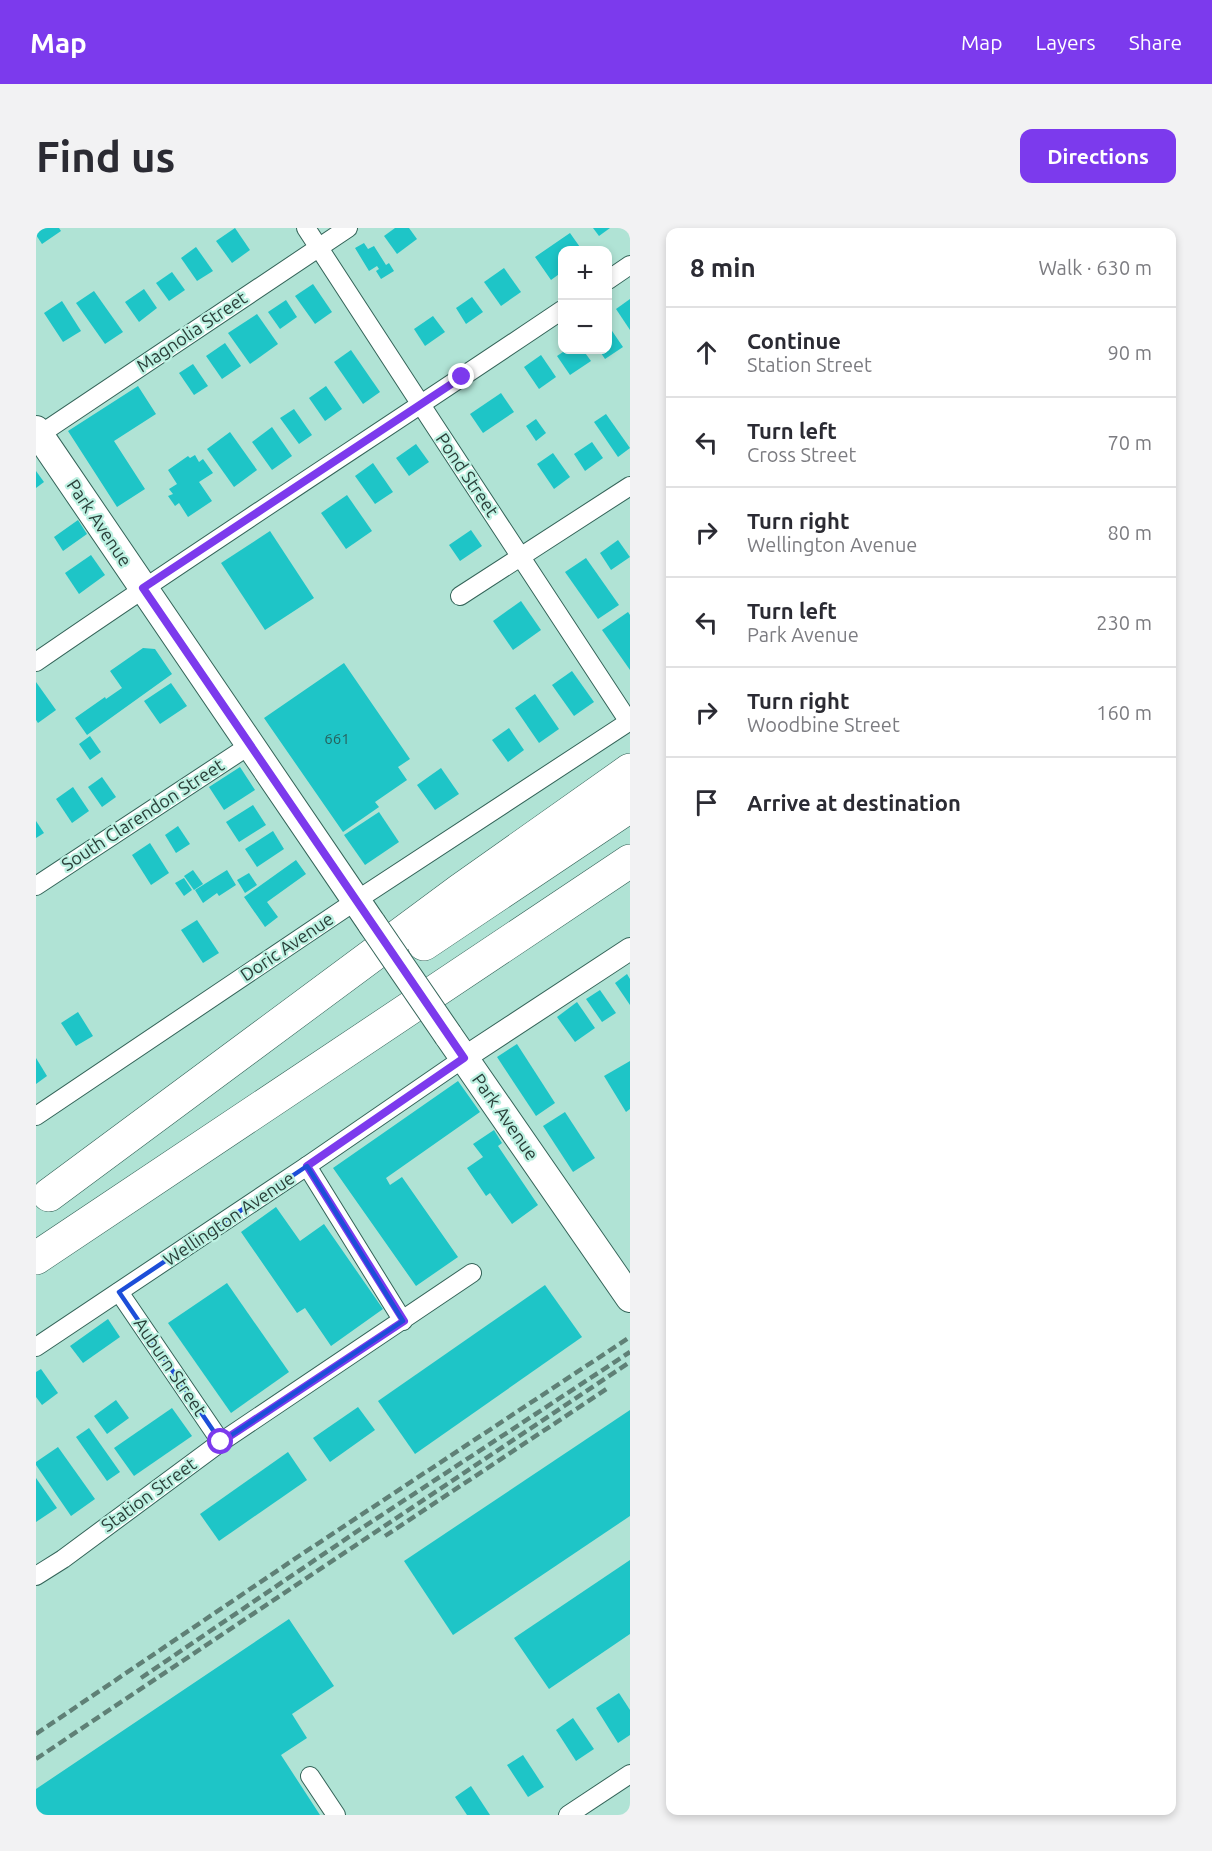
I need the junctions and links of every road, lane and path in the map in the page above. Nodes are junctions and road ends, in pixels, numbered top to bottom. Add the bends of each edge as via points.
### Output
1 (306, 228) edge
2 (348, 228) edge
3 (319, 248) junction
4 (630, 265) edge
5 (612, 277) edge
6 (558, 313) edge
7 (421, 406) junction
8 (37, 434) edge
9 (630, 486) edge
10 (521, 557) junction
11 (143, 588) junction
12 (460, 596) dead end
13 (36, 662) edge
14 (630, 722) edge
15 (250, 745) junction
16 (630, 770) edge
17 (630, 806) edge
18 (630, 861) edge
19 (36, 886) edge
20 (364, 912) junction
21 (630, 949) edge
22 (456, 1047) junction
23 (36, 1116) edge
24 (307, 1166) junction
25 (42, 1199) edge
26 (36, 1258) edge
27 (472, 1273) dead end
28 (119, 1292) junction
29 (626, 1292) edge
30 (404, 1321) junction
31 (36, 1347) edge
32 (221, 1442) junction
33 (36, 1576) edge
34 (630, 1774) edge
35 (310, 1776) dead end
36 (336, 1815) edge
37 (568, 1815) edge

1 - 3 street, Pond Street
2 - 3 street, Magnolia Street
3 - 7 street, Pond Street
3 - 8 street, Magnolia Street
4 - 5 street
6 - 7 street
7 - 10 street, Pond Street
7 - 11 street
8 - 11 main road, Park Avenue
9 - 10 street
10 - 12 street
10 - 14 street, Pond Street
11 - 13 street
11 - 15 main road, Park Avenue
14 - 20 street, Doric Avenue
15 - 19 street, South Clarendon Street
15 - 20 main road, Park Avenue
16 - 25 highway via 459,891
17 - 25 highway
18 - 26 highway
20 - 22 main road, Park Avenue, bridge
20 - 23 street, Doric Avenue
21 - 22 street, Wellington Avenue via 540,1010
22 - 24 street, Wellington Avenue
22 - 29 main road, Park Avenue
24 - 28 street, Wellington Avenue
24 - 30 street
27 - 30 street, Station Street
28 - 31 street, Wellington Avenue
28 - 32 street, Auburn Street
30 - 32 street, Station Street
32 - 33 street, Station Street
34 - 37 street
35 - 36 street

